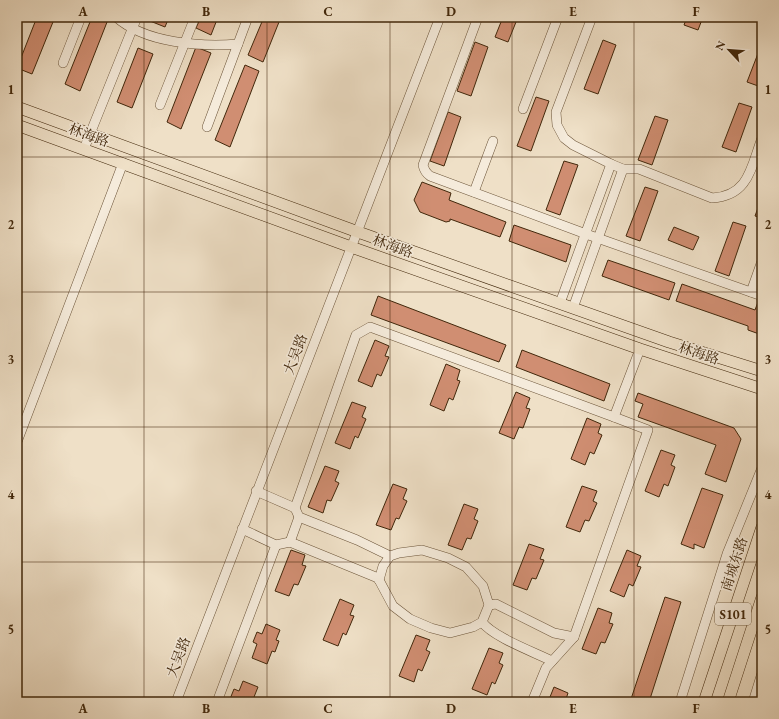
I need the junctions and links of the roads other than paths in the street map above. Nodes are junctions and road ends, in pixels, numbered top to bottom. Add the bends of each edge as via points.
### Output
1 (81, 17) edge
2 (116, 17) edge
3 (137, 17) edge
4 (195, 17) edge
5 (248, 17) edge
6 (440, 17) edge
7 (478, 17) edge
8 (558, 17) edge
9 (591, 17) edge
10 (133, 28) junction
11 (184, 43) junction
12 (238, 44) junction
13 (63, 62) dead end
14 (160, 105) dead end
15 (17, 107) edge
16 (523, 109) dead end
17 (17, 125) edge
18 (207, 127) dead end
19 (90, 134) junction
20 (762, 138) edge
21 (493, 141) dead end
22 (84, 149) junction
23 (122, 163) junction
24 (611, 164) junction
25 (623, 168) junction
26 (474, 192) junction
27 (358, 232) junction
28 (586, 234) junction
29 (598, 238) junction
30 (351, 247) junction
31 (762, 261) edge
32 (751, 292) junction
33 (762, 296) edge
34 (560, 303) junction
35 (573, 308) junction
36 (640, 349) junction
37 (762, 371) edge
38 (762, 389) edge
39 (614, 417) junction
40 (17, 442) edge
41 (762, 468) edge
42 (256, 492) junction
43 (295, 508) junction
44 (299, 517) junction
45 (762, 527) edge
46 (242, 529) junction
47 (290, 542) junction
48 (276, 545) junction
49 (390, 556) junction
50 (379, 580) junction
51 (762, 597) edge
52 (489, 605) junction
53 (482, 622) junction
54 (574, 637) junction
55 (552, 661) junction
56 (762, 673) edge
57 (176, 702) edge
58 (217, 702) edge
59 (532, 702) edge
60 (680, 702) edge
61 (704, 702) edge
62 (728, 702) edge
63 (753, 702) edge

1 - 13 street
2 - 10 street
3 - 10 street
4 - 11 street
5 - 12 street
6 - 27 street, 大吴路
7 - 26 street via 423,165 430,176
8 - 16 street
9 - 24 street via 556,112 557,125 564,138 573,145
10 - 11 street via 163,39
10 - 19 street
11 - 12 street
11 - 14 street
12 - 18 street
15 - 19 main road, 林海路
17 - 22 main road, 林海路
19 - 22 street
19 - 27 main road, 林海路
20 - 25 street via 747,179 735,192 723,197 712,198 639,169
21 - 26 street
22 - 23 main road, 林海路
23 - 30 main road, 林海路
23 - 40 street
24 - 25 street
24 - 28 street
25 - 29 street
26 - 28 street
27 - 30 street, 大吴路
27 - 34 main road, 林海路
28 - 29 street
28 - 34 street
29 - 32 street
29 - 35 street
30 - 36 main road, 林海路
30 - 42 street, 大吴路
31 - 32 street
32 - 33 street
34 - 35 main road, 林海路
35 - 37 main road, 林海路
36 - 38 main road, 林海路
36 - 39 street
39 - 43 street via 370,327 356,335
39 - 54 street via 648,430
41 - 60 street via 727,554
42 - 43 street
42 - 46 street, 大吴路
43 - 44 street
44 - 47 street
44 - 49 street
45 - 61 main road, 南城东路 / S101
46 - 48 street
46 - 57 street, 大吴路
47 - 48 street
47 - 50 street
48 - 58 street
49 - 50 street via 383,566
49 - 52 street via 422,550 448,558 466,567 483,586
50 - 53 street via 393,606 410,619 431,628 450,632
51 - 62 main road, S101
52 - 53 street
52 - 54 street via 496,604 554,633
53 - 55 street via 501,637
54 - 55 street
55 - 59 street via 546,668
56 - 63 street

